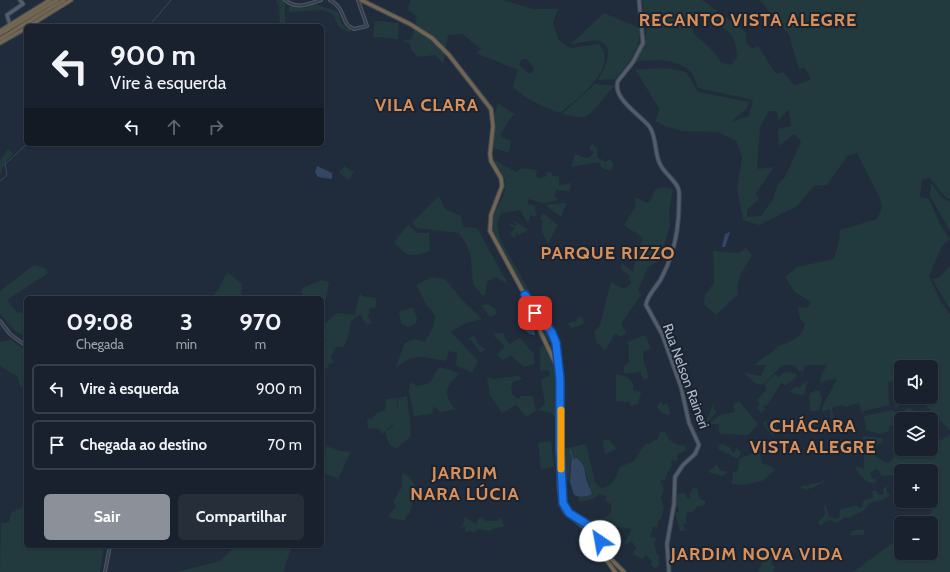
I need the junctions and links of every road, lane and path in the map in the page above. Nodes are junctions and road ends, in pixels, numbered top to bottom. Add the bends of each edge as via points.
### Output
1 (20, 0) edge
2 (50, 0) edge
3 (57, 0) edge
4 (64, 0) edge
5 (71, 0) edge
6 (285, 0) edge
7 (321, 0) edge
8 (330, 0) edge
9 (359, 0) edge
10 (639, 0) edge
11 (8, 16) junction
12 (18, 21) junction
13 (24, 24) edge
14 (25, 24) edge
15 (32, 24) edge
16 (10, 25) junction
17 (24, 29) edge
18 (0, 31) edge
19 (0, 34) edge
20 (0, 39) edge
21 (0, 43) edge
22 (525, 295) junction
23 (0, 320) edge
24 (550, 329) junction
25 (543, 330) junction
26 (555, 341) junction
27 (24, 344) edge
28 (547, 344) junction
29 (559, 371) junction
30 (560, 449) junction
31 (600, 541) junction
32 (110, 548) edge
33 (596, 551) junction
34 (104, 572) edge
35 (615, 572) edge
36 (624, 572) edge
37 (669, 572) edge

1 - 11 main road via 23,4
2 - 12 highway
3 - 19 highway
4 - 14 highway
5 - 15 highway
6 - 7 street via 304,6
8 - 9 street via 340,7 346,23 354,29 367,26
9 - 22 highway via 410,24 440,44 491,108 491,162 501,178 502,186 491,215 490,231
10 - 37 main road, Rua Nelson Raineri via 643,43 617,86 621,97 650,127 660,164 678,187 679,195 677,235 665,271 647,299 646,305 662,334 681,387 690,426 698,443 696,453 680,468 674,481 674,504 666,544
11 - 12 main road
11 - 16 main road
12 - 16 highway
13 - 20 highway
16 - 18 highway
17 - 21 highway
22 - 24 highway
22 - 25 highway
23 - 27 street via 10,334
24 - 25 highway
24 - 26 highway
25 - 28 highway
26 - 28 highway
26 - 29 highway
28 - 29 highway
29 - 30 highway
30 - 31 highway via 561,492 565,508 572,516 590,524
30 - 33 highway via 561,504 565,512 584,527
31 - 33 highway via 593,541
31 - 36 highway via 609,557
32 - 34 street
33 - 35 highway

